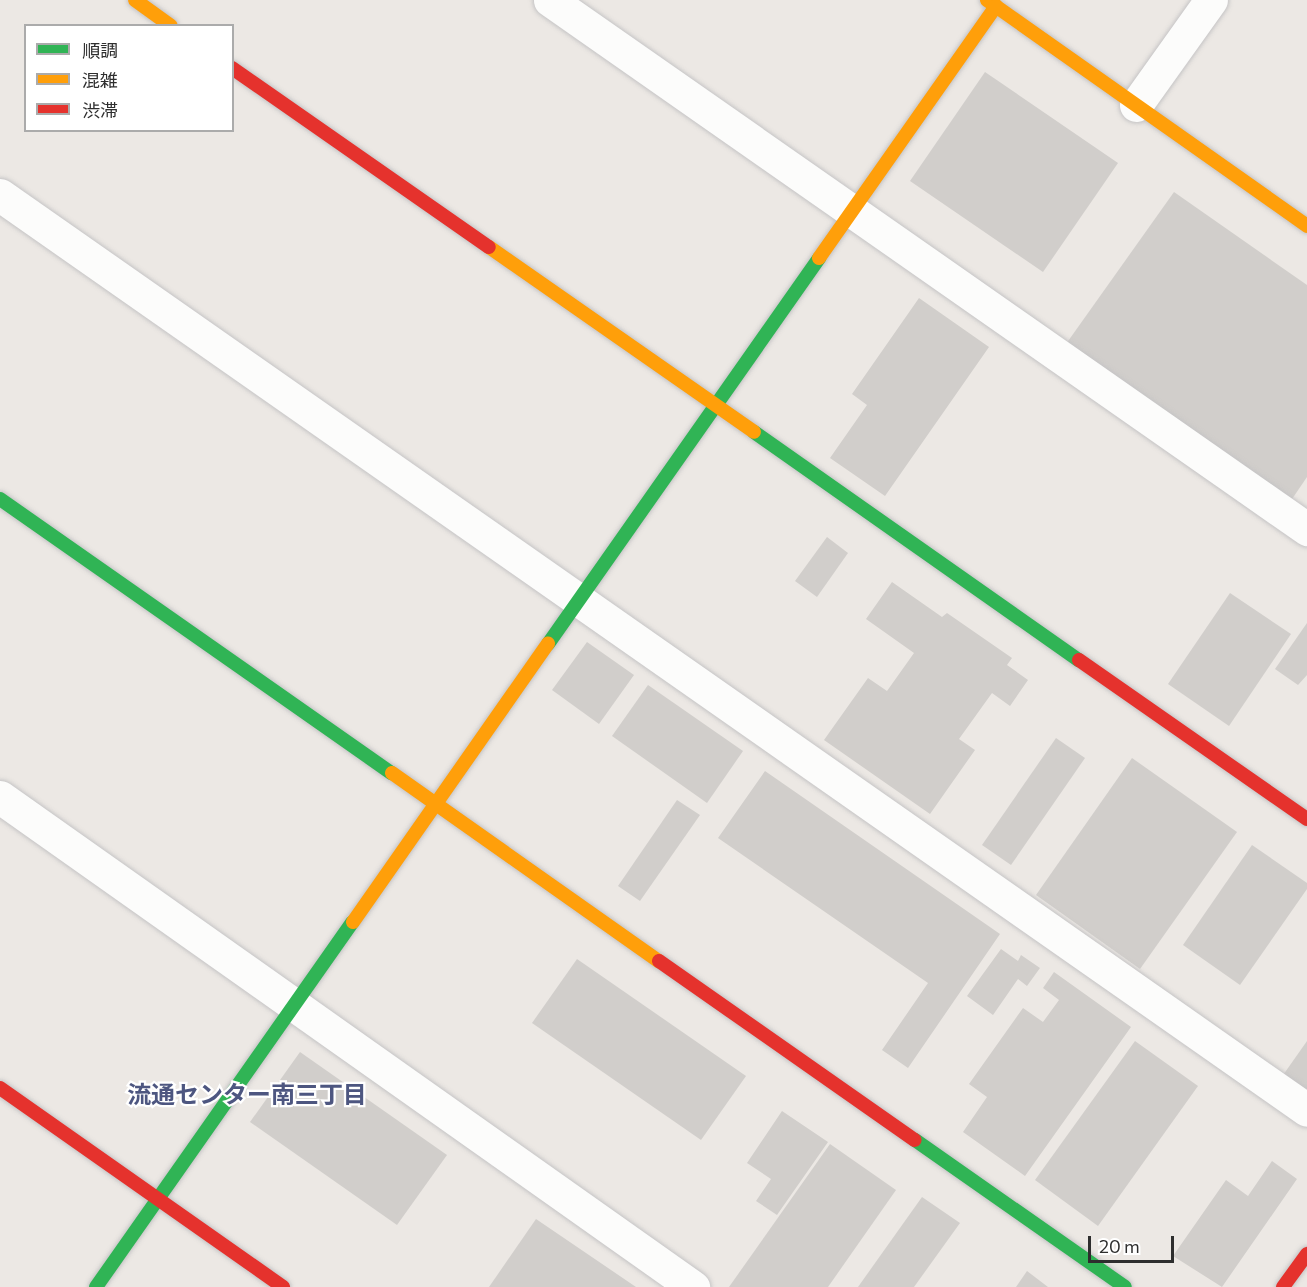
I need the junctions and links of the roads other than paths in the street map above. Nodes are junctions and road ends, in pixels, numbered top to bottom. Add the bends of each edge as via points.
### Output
1 (135, 0) edge
2 (550, 0) edge
3 (1211, 0) edge
4 (995, 2) edge
5 (168, 24) edge
6 (234, 69) edge
7 (1136, 105) junction
8 (0, 195) edge
9 (851, 209) junction
10 (1307, 226) edge
11 (713, 404) junction
12 (0, 499) edge
13 (1307, 529) edge
14 (578, 601) junction
15 (0, 797) edge
16 (436, 804) junction
17 (1307, 819) edge
18 (294, 1006) junction
19 (0, 1088) edge
20 (1307, 1110) edge
21 (158, 1199) junction
22 (1307, 1254) edge
23 (96, 1287) edge
24 (283, 1287) edge
25 (693, 1287) edge
26 (1125, 1287) edge
27 (1283, 1287) edge

1 - 5 street
2 - 9 street
3 - 7 street
4 - 7 street
4 - 9 street
6 - 11 street
7 - 10 street
8 - 14 street
9 - 11 street
9 - 13 street
11 - 14 street
11 - 17 street
12 - 16 street
14 - 16 street
14 - 20 street
15 - 18 street
16 - 18 street
16 - 26 street
18 - 21 street
18 - 25 street
19 - 21 street
21 - 23 street
21 - 24 street
22 - 27 street

